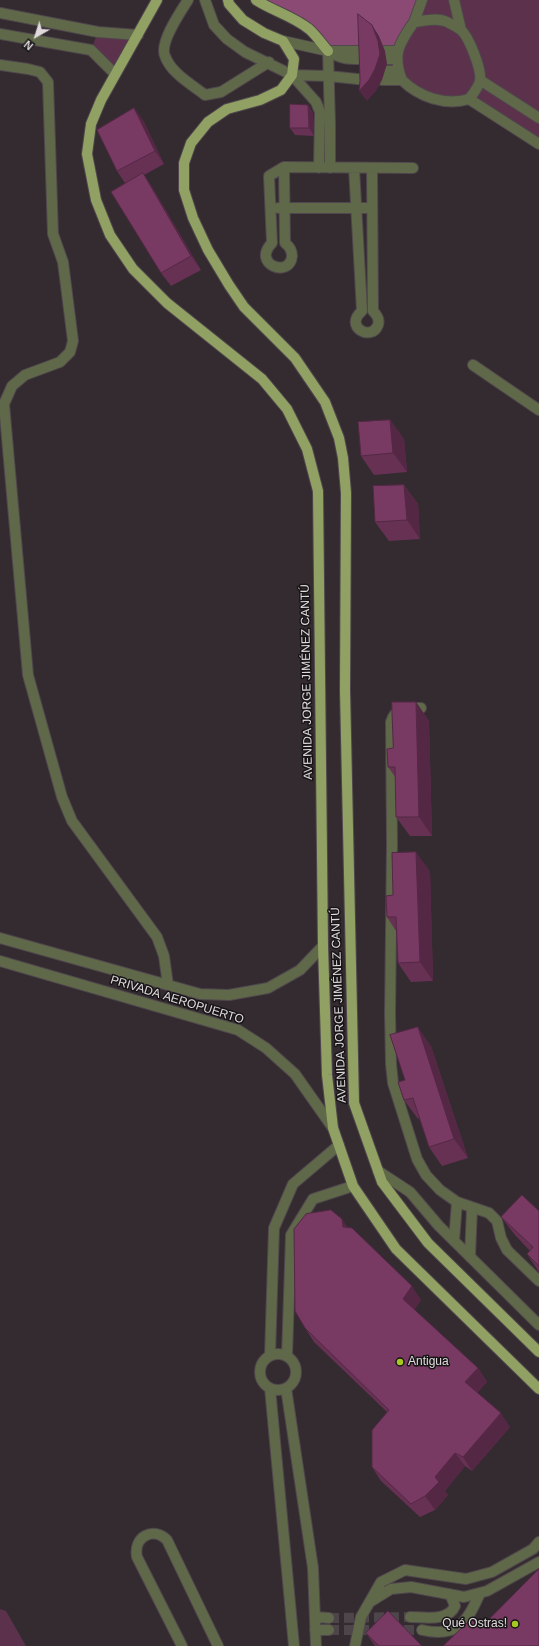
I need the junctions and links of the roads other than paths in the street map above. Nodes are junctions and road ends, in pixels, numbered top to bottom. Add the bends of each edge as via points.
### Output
1 (158, 0) edge
2 (188, 0) edge
3 (205, 0) edge
4 (228, 0) edge
5 (256, 0) edge
6 (422, 0) edge
7 (454, 0) edge
8 (0, 13) edge
9 (414, 22) junction
10 (461, 30) junction
11 (98, 32) junction
12 (0, 34) edge
13 (138, 35) junction
14 (283, 41) junction
15 (92, 50) junction
16 (328, 51) junction
17 (366, 55) edge
18 (269, 62) junction
19 (0, 65) edge
20 (115, 74) junction
21 (292, 75) junction
22 (328, 76) junction
23 (367, 76) edge
24 (384, 76) dead end
25 (400, 76) junction
26 (480, 80) junction
27 (468, 99) junction
28 (325, 112) junction
29 (539, 118) edge
30 (320, 136) junction
31 (330, 136) junction
32 (539, 144) edge
33 (284, 168) junction
34 (319, 168) junction
35 (330, 168) junction
36 (354, 168) junction
37 (372, 168) junction
38 (413, 168) dead end
39 (271, 208) junction
40 (284, 208) junction
41 (356, 208) junction
42 (372, 208) junction
43 (358, 256) junction
44 (372, 256) junction
45 (473, 365) dead end
46 (539, 410) edge
47 (421, 708) dead end
48 (0, 938) edge
49 (323, 946) junction
50 (0, 961) edge
51 (168, 985) junction
52 (333, 1128) junction
53 (339, 1145) junction
54 (378, 1170) junction
55 (353, 1186) junction
56 (457, 1202) junction
57 (472, 1208) junction
58 (454, 1241) junction
59 (470, 1257) junction
60 (539, 1281) edge
61 (539, 1325) edge
62 (539, 1352) edge
63 (270, 1356) junction
64 (287, 1356) junction
65 (510, 1360) junction
66 (270, 1388) junction
67 (286, 1388) junction
68 (539, 1389) edge
69 (539, 1398) edge
70 (539, 1542) edge
71 (539, 1562) edge
72 (480, 1593) junction
73 (450, 1594) junction
74 (369, 1603) junction
75 (315, 1617) junction
76 (410, 1617) tunnel mouth
77 (329, 1618) tunnel mouth
78 (315, 1630) junction
79 (329, 1630) tunnel mouth
80 (422, 1630) tunnel mouth
81 (182, 1646) edge
82 (218, 1646) edge
83 (294, 1646) edge
84 (316, 1646) edge
85 (355, 1646) edge

1 - 13 main road, AVENIDA JORGE JIMÉNEZ CANTÚ
2 - 18 street via 166,39 164,55 172,68 205,95 221,92
3 - 18 street via 214,25 227,39 245,52
4 - 14 main road via 243,20
5 - 16 main road via 309,29
6 - 9 street
7 - 10 street
8 - 11 street
9 - 10 street via 446,21
9 - 25 street via 391,55
10 - 26 street via 470,44
11 - 13 street
11 - 15 street
12 - 15 street
13 - 20 main road, AVENIDA JORGE JIMÉNEZ CANTÚ
14 - 16 street
14 - 21 main road via 294,59
15 - 20 street
16 - 17 street
16 - 22 street
18 - 21 street
19 - 51 street via 40,72 48,82 53,234 63,262 73,341 70,352 60,362 25,375 12,386 4,404 28,675 62,797 72,821 157,937 164,956
20 - 49 main road, AVENIDA JORGE JIMÉNEZ CANTÚ via 91,124 87,154 96,200 110,235 133,269 162,298 262,379 287,410 308,449 318,491
21 - 22 street
21 - 28 street
21 - 54 main road, AVENIDA JORGE JIMÉNEZ CANTÚ via 281,90 260,100 227,109 208,122 191,143 184,163 184,190 193,218 208,250 229,285 244,307 295,358 325,402 339,438 343,458 346,493 345,690 354,1103
22 - 23 street via 345,73
22 - 28 street
24 - 25 street
25 - 27 street via 411,89 429,97 458,102
26 - 27 street
26 - 29 street
27 - 32 street
28 - 30 street
28 - 31 street
30 - 31 street
30 - 34 street
31 - 35 street
33 - 34 street
33 - 39 street via 269,176
33 - 40 street
34 - 35 street
35 - 36 street
36 - 37 street
36 - 41 street
37 - 38 street
37 - 42 street
39 - 40 street
39 - 40 street via 272,243 266,255 271,265 281,268 292,258 289,246 284,243
40 - 41 street
41 - 42 street
41 - 43 street
42 - 44 street
43 - 44 street
43 - 44 street via 362,310 357,314 356,325 362,332 368,333 372,332 378,323 377,315 373,311
45 - 46 street
47 - 56 street via 398,710 391,722 391,1064 393,1083 417,1159 426,1175 440,1190
48 - 51 street, PRIVADA AEROPUERTO
49 - 51 street, PRIVADA AEROPUERTO via 300,970 268,988 229,995 200,994
49 - 52 main road, AVENIDA JORGE JIMÉNEZ CANTÚ via 327,1076
50 - 52 street, PRIVADA AEROPUERTO via 238,1030 266,1048 295,1074
52 - 53 main road, AVENIDA JORGE JIMÉNEZ CANTÚ
53 - 55 main road, AVENIDA JORGE JIMÉNEZ CANTÚ
53 - 63 street via 293,1184 274,1228
54 - 58 street via 410,1192
54 - 62 main road, AVENIDA JORGE JIMÉNEZ CANTÚ via 382,1182 428,1242
55 - 64 street via 313,1199 291,1235
55 - 65 main road, AVENIDA JORGE JIMÉNEZ CANTÚ via 396,1249
56 - 57 street
56 - 58 street
57 - 59 street
57 - 60 street via 489,1213 497,1221 507,1250
58 - 59 street
59 - 61 street
63 - 64 street
63 - 66 street via 262,1364 260,1375
64 - 67 street via 294,1364 296,1375 294,1381
65 - 68 main road, AVENIDA JORGE JIMÉNEZ CANTÚ
65 - 69 main road
66 - 67 street
66 - 83 street
67 - 75 street via 313,1568
70 - 74 street via 533,1549 492,1572 466,1579 405,1570 381,1582
71 - 72 street
72 - 73 street via 464,1597
72 - 80 street via 471,1615 455,1630 437,1633
73 - 74 street via 411,1587 391,1589
73 - 76 street via 456,1606 453,1612 445,1617
74 - 85 street via 361,1617
75 - 77 street
75 - 78 street
78 - 79 street
78 - 84 street
81 - 82 street via 137,1556 138,1543 155,1533 167,1540

